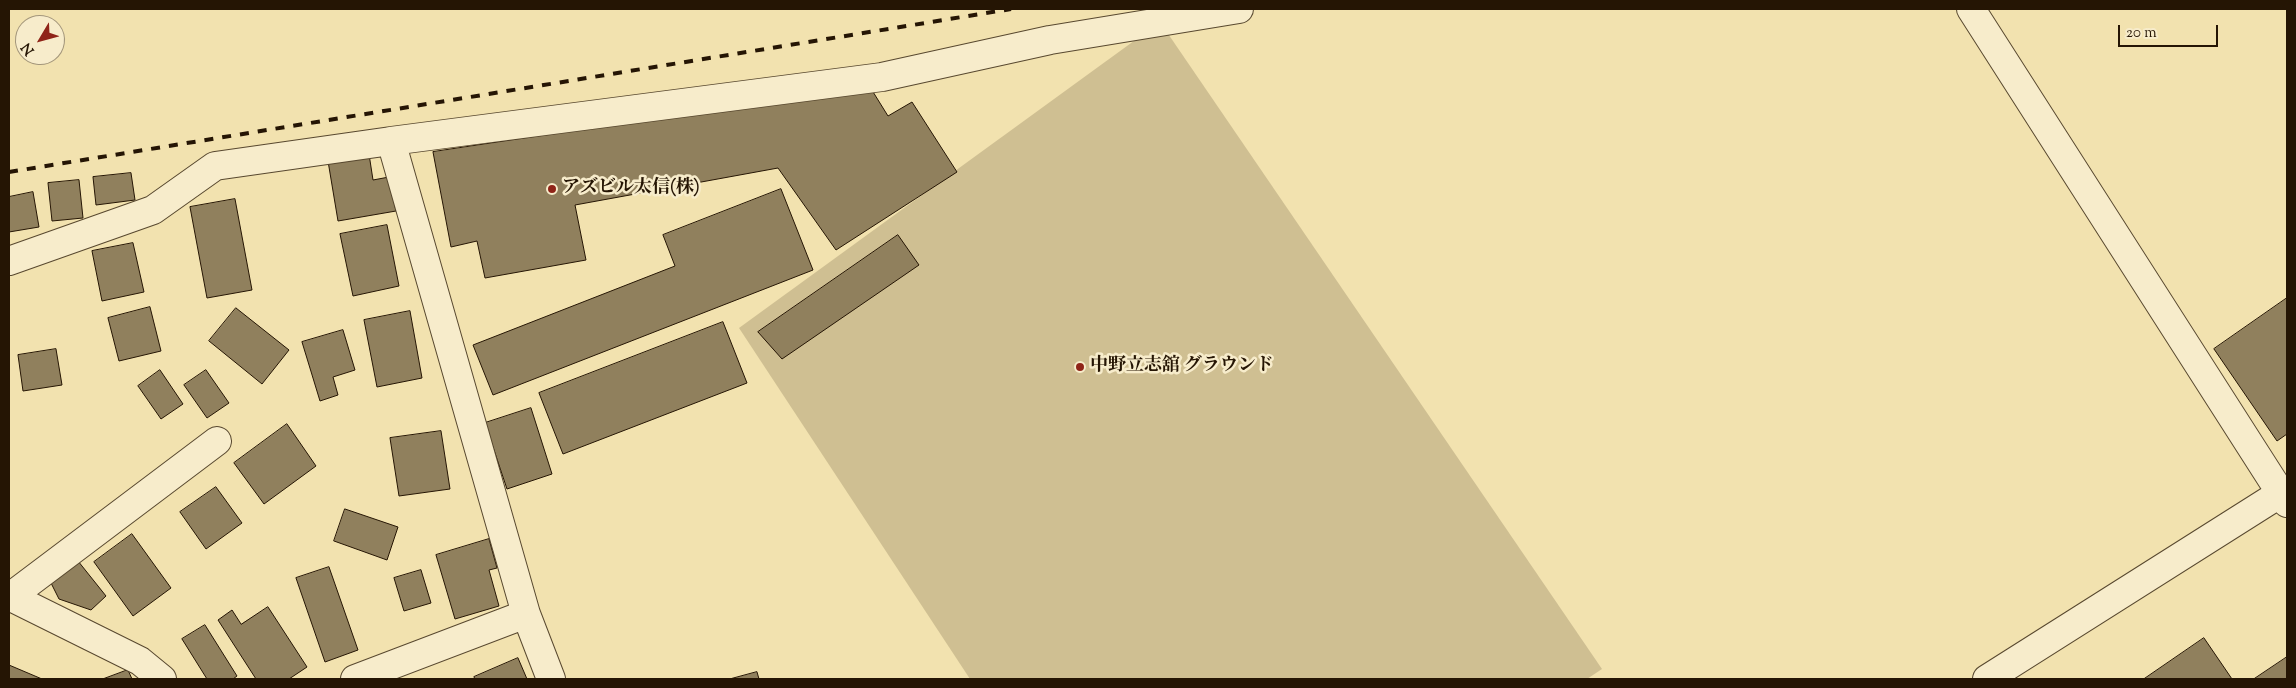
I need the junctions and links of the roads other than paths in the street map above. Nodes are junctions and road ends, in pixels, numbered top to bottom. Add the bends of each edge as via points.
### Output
1 (1238, 9) edge
2 (1978, 12) edge
3 (391, 141) junction
4 (9, 261) edge
5 (217, 440) dead end
6 (2284, 498) edge
7 (9, 597) edge
8 (526, 614) junction
9 (162, 679) edge
10 (355, 679) edge
11 (551, 679) edge
12 (1987, 679) edge

1 - 3 street via 1050,40 882,77
2 - 6 street
3 - 4 street via 215,166 154,210
3 - 8 street
5 - 7 street
6 - 12 street
7 - 9 street via 140,661
8 - 10 street
8 - 11 street

